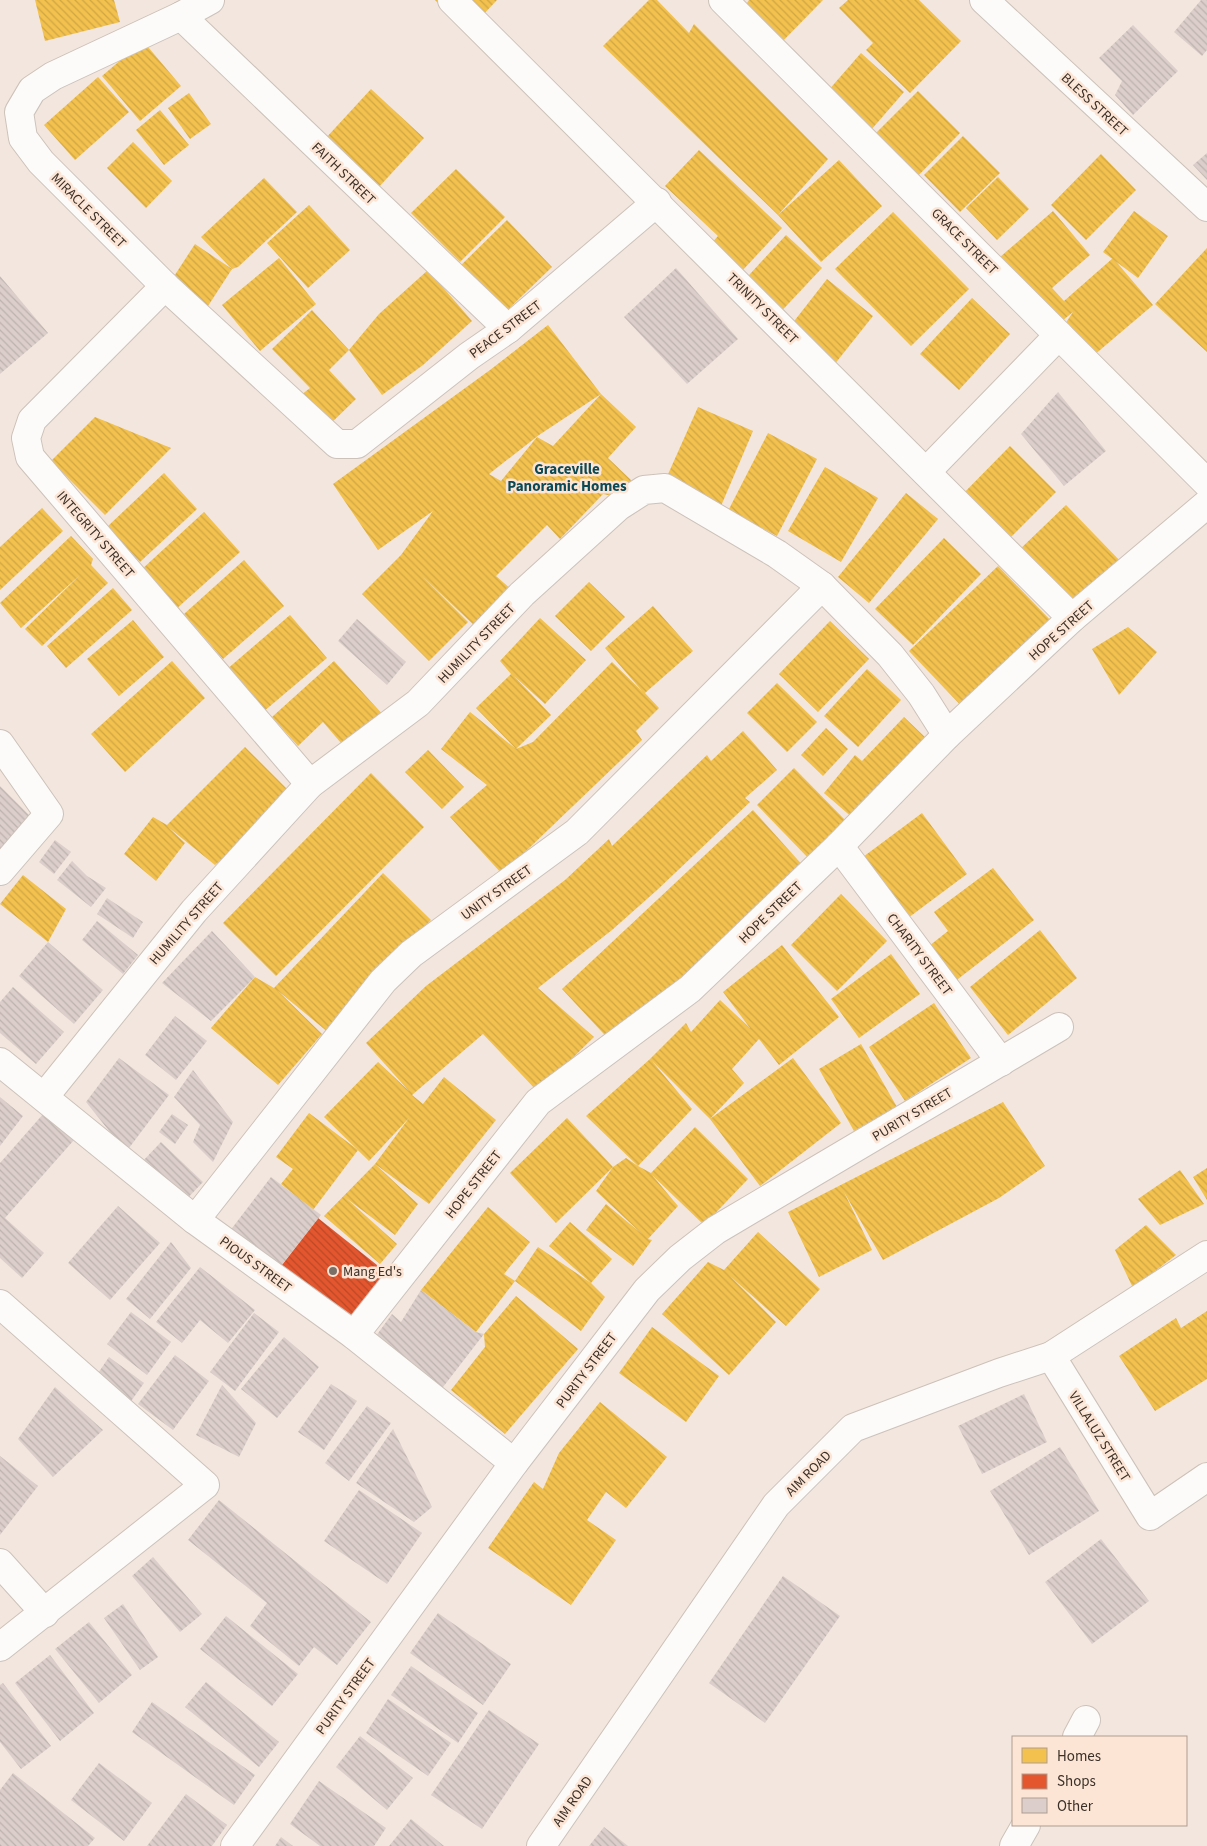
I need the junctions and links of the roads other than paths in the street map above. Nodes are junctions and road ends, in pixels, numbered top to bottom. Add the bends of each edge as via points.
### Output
1 (210, 0) edge
2 (452, 0) edge
3 (723, 0) edge
4 (984, 0) edge
5 (181, 16) junction
6 (657, 202) junction
7 (1207, 208) edge
8 (165, 286) junction
9 (508, 329) junction
10 (1059, 335) junction
11 (346, 445) joint
12 (926, 472) junction
13 (1207, 483) edge
14 (1207, 504) edge
15 (822, 586) junction
16 (1072, 618) junction
17 (947, 735) junction
18 (0, 744) edge
19 (310, 784) junction
20 (839, 846) junction
21 (0, 871) edge
22 (1059, 1027) dead end
23 (0, 1062) edge
24 (1000, 1062) junction
25 (44, 1097) junction
26 (195, 1220) junction
27 (1207, 1255) edge
28 (0, 1304) edge
29 (354, 1335) junction
30 (1051, 1356) junction
31 (514, 1464) junction
32 (1207, 1477) edge
33 (0, 1563) edge
34 (45, 1613) junction
35 (0, 1647) edge
36 (1025, 1826) edge
37 (235, 1846) edge
38 (541, 1846) edge
39 (1014, 1846) edge

1 - 5 street, MIRACLE STREET
2 - 6 street, TRINITY STREET
3 - 10 street, GRACE STREET
4 - 7 street, BLESS STREET
5 - 8 street, MIRACLE STREET via 53,76 32,90 19,112 23,138 41,162
5 - 9 street, FAITH STREET
6 - 9 street, PEACE STREET
6 - 12 street, TRINITY STREET
8 - 11 street, MIRACLE STREET via 337,444
8 - 19 street, INTEGRITY STREET via 32,420 26,438 30,457
9 - 11 street, PEACE STREET via 358,444
10 - 12 street
10 - 13 street, GRACE STREET
12 - 16 street, TRINITY STREET
14 - 16 street, HOPE STREET
15 - 17 street, HUMILITY STREET via 890,655 921,694
15 - 19 street, HUMILITY STREET via 777,554 666,488 644,490 619,506 522,594 418,703
15 - 26 street, UNITY STREET via 577,832 412,954 383,981
16 - 17 street, HOPE STREET
17 - 20 street, HOPE STREET
18 - 21 street via 50,814
19 - 25 street, HUMILITY STREET via 194,911
20 - 24 street, CHARITY STREET
20 - 29 street, HOPE STREET via 690,989 538,1102
22 - 24 street, PURITY STREET
23 - 25 street, PIOUS STREET
24 - 31 street, PURITY STREET via 716,1230 680,1258 647,1290
25 - 26 street, PIOUS STREET
26 - 29 street, PIOUS STREET
27 - 30 street, AIM ROAD
28 - 34 street via 205,1486
29 - 31 street, PIOUS STREET
30 - 32 street, VILLALUZ STREET via 1150,1516
30 - 38 street, AIM ROAD via 999,1372 853,1428 776,1505
31 - 37 street, PURITY STREET
33 - 34 street
34 - 35 street
36 - 39 street

